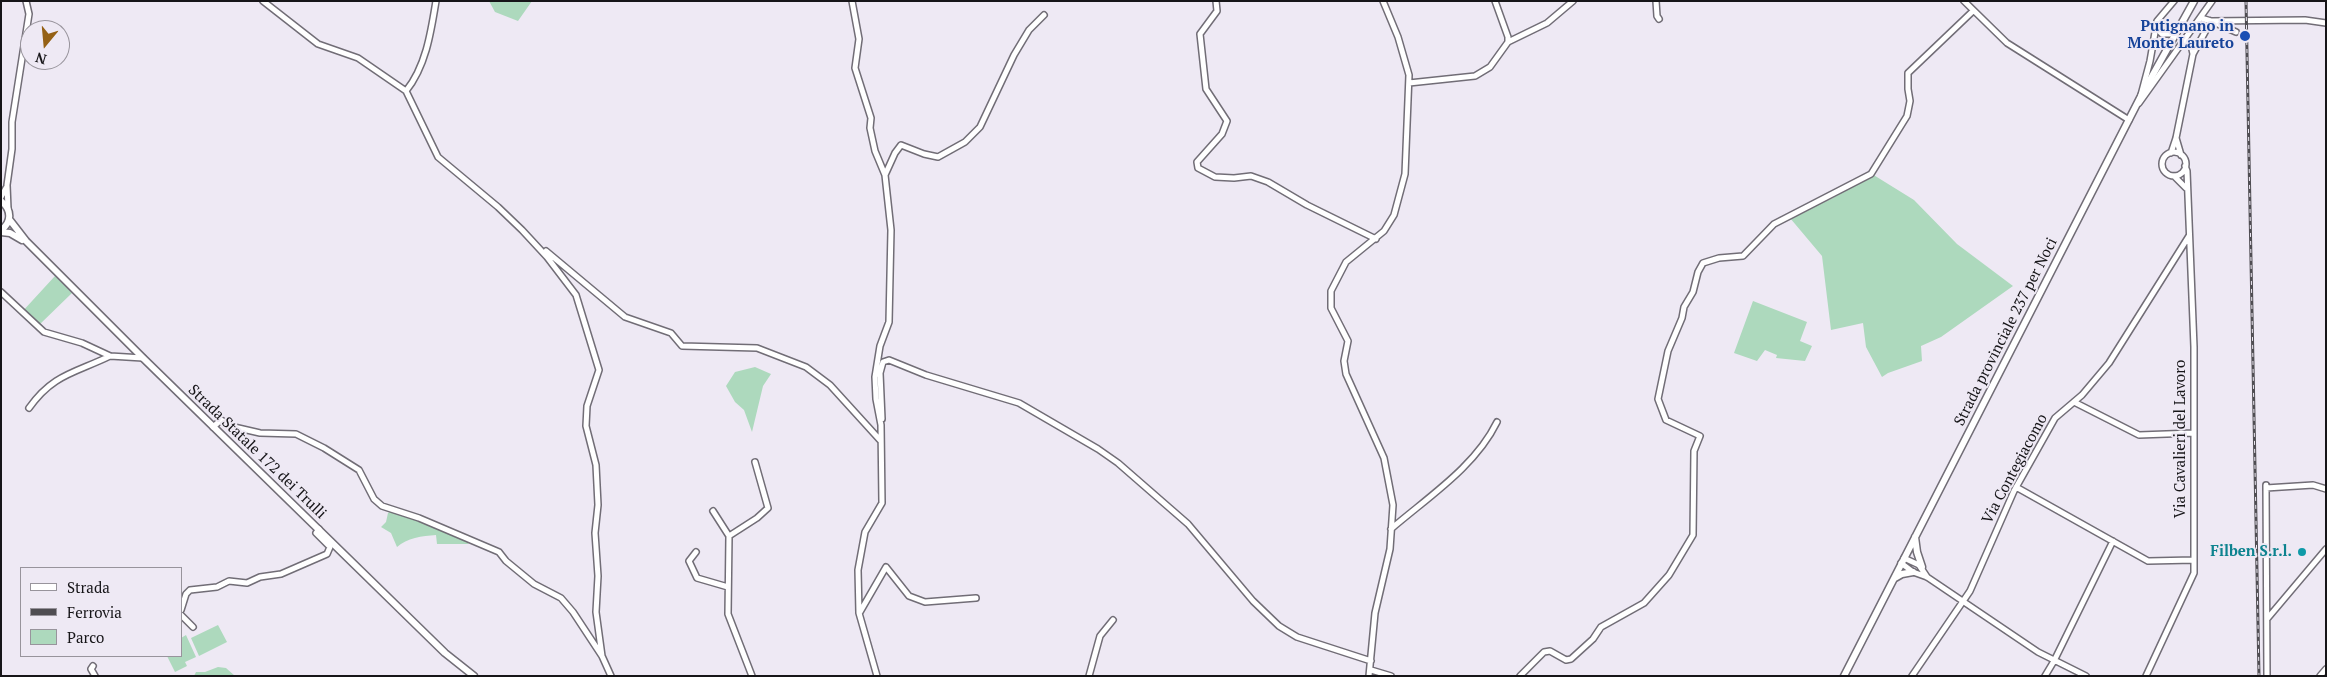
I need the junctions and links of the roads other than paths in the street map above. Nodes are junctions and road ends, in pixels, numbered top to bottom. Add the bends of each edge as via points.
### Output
1 (26, 1) edge
2 (263, 1) edge
3 (436, 1) edge
4 (851, 1) edge
5 (1216, 1) edge
6 (1383, 1) edge
7 (1495, 1) edge
8 (1574, 1) edge
9 (1656, 1) edge
10 (1964, 1) edge
11 (2174, 1) edge
12 (2194, 1) edge
13 (2212, 1) edge
14 (1973, 11) junction
15 (1044, 16) dead end
16 (2201, 18) junction
17 (1659, 19) dead end
18 (2211, 21) junction
19 (2326, 23) edge
20 (2155, 28) junction
21 (2236, 32) dead end
22 (2175, 34) junction
23 (1508, 42) junction
24 (2182, 44) junction
25 (2193, 54) junction
26 (1409, 83) junction
27 (406, 91) junction
28 (2141, 96) junction
29 (2136, 107) junction
30 (2129, 120) junction
31 (2176, 138) junction
32 (2170, 153) junction
33 (2182, 155) junction
34 (2185, 166) junction
35 (886, 175) junction
36 (2174, 176) junction
37 (8, 185) junction
38 (2187, 192) junction
39 (1, 197) edge
40 (1, 201) edge
41 (8, 209) junction
42 (9, 219) junction
43 (1, 231) edge
44 (528, 236) junction
45 (2189, 236) junction
46 (1376, 239) junction
47 (26, 242) junction
48 (1, 292) edge
49 (110, 356) junction
50 (143, 358) junction
51 (2074, 402) junction
52 (29, 408) dead end
53 (1497, 422) dead end
54 (881, 425) junction
55 (213, 427) junction
56 (2194, 432) junction
57 (880, 440) junction
58 (755, 462) dead end
59 (2016, 488) junction
60 (2326, 489) edge
61 (713, 511) dead end
62 (1391, 529) junction
63 (319, 530) junction
64 (729, 536) junction
65 (1915, 536) junction
66 (2113, 541) junction
67 (2326, 549) edge
68 (696, 552) dead end
69 (2194, 560) junction
70 (1902, 561) junction
71 (1922, 567) junction
72 (1913, 572) junction
73 (1927, 578) junction
74 (1894, 579) junction
75 (728, 587) junction
76 (976, 598) dead end
77 (1962, 602) junction
78 (182, 607) edge
79 (859, 613) junction
80 (182, 616) edge
81 (2267, 619) junction
82 (1113, 620) dead end
83 (193, 627) dead end
84 (602, 656) junction
85 (1371, 661) junction
86 (2054, 661) junction
87 (92, 666) dead end
88 (2326, 669) edge
89 (1370, 673) edge
90 (95, 676) edge
91 (474, 676) edge
92 (611, 676) edge
93 (752, 676) edge
94 (877, 676) edge
95 (1089, 676) edge
96 (1391, 676) edge
97 (1520, 676) edge
98 (1844, 676) edge
99 (1912, 676) edge
100 (2045, 676) edge
101 (2086, 676) edge
102 (2146, 676) edge
103 (2267, 676) edge
104 (2320, 676) edge

1 - 37 street via 29,14 12,122
2 - 27 street via 318,44 358,58
3 - 27 street via 420,70
4 - 35 street via 859,39 855,68 871,118 875,151
5 - 46 street via 1216,11 1200,34 1206,89 1227,121 1222,134 1197,162 1198,168 1215,177 1251,176 1268,182
6 - 26 street via 1406,62
7 - 23 street
8 - 23 street via 1547,24
9 - 17 street
10 - 14 street
11 - 20 street via 2160,16
12 - 22 main road, Strada provinciale 237 per Noci
13 - 16 street
14 - 30 street via 2007,43
14 - 97 street via 1908,73 1910,101 1907,116 1870,174 1774,224 1744,256 1703,263 1668,351 1658,400 1666,420 1700,436 1694,451 1693,534 1669,574 1644,603 1601,627 1571,659 1544,652
15 - 35 street via 1029,30 1014,55 980,127 965,142 938,156 901,145
16 - 18 street
16 - 24 street
18 - 19 street via 2305,20
18 - 21 street
18 - 25 street
20 - 22 street via 2162,34
20 - 28 street
22 - 28 main road, Strada provinciale 237 per Noci
23 - 26 street via 1490,67 1475,76
24 - 25 street via 2191,45
24 - 29 street
25 - 31 street
26 - 46 street via 1404,184 1394,215
27 - 44 street via 438,157
28 - 29 main road, Strada provinciale 237 per Noci
29 - 30 main road, Strada provinciale 237 per Noci
30 - 65 main road, Strada provinciale 237 per Noci
31 - 32 street
31 - 33 street, Via Cavalieri del Lavoro
32 - 33 street
32 - 36 street via 2162,160 2162,168
33 - 34 street, Via Cavalieri del Lavoro
34 - 36 street via 2182,173
34 - 38 street, Via Cavalieri del Lavoro
35 - 54 street via 891,230 889,322 880,346 875,377
36 - 38 street
37 - 39 street
37 - 41 street
38 - 45 street, Via Cavalieri del Lavoro
40 - 41 main road
41 - 42 main road
42 - 43 main road
42 - 47 main road, Strada Statale 172 dei Trulli
43 - 47 main road, Strada Statale 172 dei Trulli
44 - 57 street via 625,317 672,333 682,346 757,348 806,367 830,386
44 - 84 street via 576,295 600,370 587,406 586,426 596,465 596,612
45 - 51 street, Via Contegiacomo via 2109,362
45 - 56 street, Via Cavalieri del Lavoro
46 - 62 street via 1346,262 1331,291 1330,301 1348,341 1344,361 1346,374 1384,458 1393,505
47 - 50 main road, Strada Statale 172 dei Trulli
48 - 49 street via 44,332 82,343
49 - 50 street
49 - 52 street via 63,376 41,391
50 - 55 main road, Strada Statale 172 dei Trulli
51 - 56 street via 2138,435
51 - 59 street, Via Contegiacomo via 2054,418
53 - 62 street via 1481,448 1423,504
54 - 57 street
54 - 85 street via 880,373 885,360 1019,403 1098,449 1151,491 1188,524 1253,601 1279,626 1298,637
55 - 63 main road, Strada Statale 172 dei Trulli
55 - 84 street via 221,420 234,427 260,432 296,434 324,448 359,470 374,500 382,506 428,521 499,552 534,584 561,598
56 - 69 street, Via Cavalieri del Lavoro
57 - 79 street via 882,503 866,532 858,570
58 - 64 street via 768,508
59 - 66 street
59 - 77 street, Via Contegiacomo via 1970,591
60 - 81 street via 2313,485 2266,487
61 - 64 street
62 - 85 street via 1390,549 1375,613
63 - 78 street via 316,533 330,548 328,554 281,574 190,590
63 - 91 main road, Strada Statale 172 dei Trulli via 445,653
64 - 75 street
65 - 70 main road, Strada provinciale 237 per Noci
65 - 71 main road
66 - 69 street via 2148,561
66 - 86 street
67 - 81 street
68 - 75 street via 689,561 697,578
69 - 102 street, Via Cavalieri del Lavoro via 2194,573
70 - 71 street via 1916,562
70 - 72 street
70 - 74 main road, Strada provinciale 237 per Noci
71 - 73 street
72 - 73 street
72 - 74 main road
73 - 77 street
74 - 98 main road, Strada provinciale 237 per Noci
75 - 93 street via 728,614
76 - 79 street via 925,602 909,596 886,568
77 - 86 street
77 - 99 street, Via Contegiacomo
79 - 94 street
80 - 83 street
81 - 103 street
82 - 95 street via 1100,636
84 - 92 street
85 - 89 street
86 - 100 street
86 - 101 street
87 - 90 street
88 - 104 street
89 - 96 street

